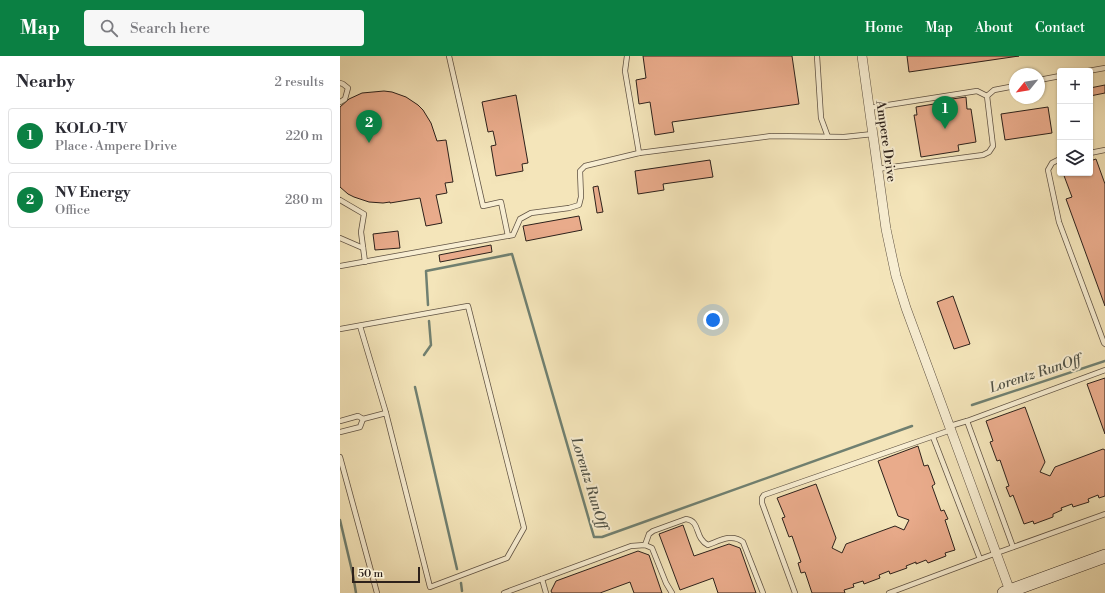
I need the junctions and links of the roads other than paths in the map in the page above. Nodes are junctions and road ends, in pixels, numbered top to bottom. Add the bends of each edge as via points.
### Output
1 (449, 56) edge
2 (627, 56) edge
3 (817, 56) edge
4 (862, 56) edge
5 (1105, 68) edge
6 (1093, 70) edge
7 (1057, 77) edge
8 (1045, 79) edge
9 (340, 83) edge
10 (1009, 87) edge
11 (987, 96) junction
12 (340, 102) edge
13 (869, 108) junction
14 (873, 134) junction
15 (828, 137) junction
16 (1105, 150) edge
17 (1093, 152) edge
18 (639, 153) junction
19 (1057, 160) edge
20 (877, 169) junction
21 (340, 200) edge
22 (508, 236) junction
23 (340, 238) edge
24 (363, 248) junction
25 (365, 262) junction
26 (340, 266) edge
27 (360, 326) junction
28 (340, 330) edge
29 (1105, 344) edge
30 (1105, 370) edge
31 (386, 413) junction
32 (363, 419) junction
33 (340, 421) edge
34 (967, 421) junction
35 (951, 428) junction
36 (340, 432) edge
37 (933, 437) junction
38 (340, 457) edge
39 (1105, 514) edge
40 (645, 545) junction
41 (1013, 547) junction
42 (996, 553) junction
43 (1105, 556) edge
44 (980, 559) junction
45 (542, 579) junction
46 (508, 592) edge
47 (1007, 592) edge
48 (377, 593) edge
49 (546, 593) edge
50 (672, 593) edge
51 (762, 593) edge
52 (795, 593) edge
53 (889, 593) edge

1 - 22 lane via 484,206 501,202
2 - 18 lane via 625,71
3 - 15 lane via 821,118
4 - 13 street, Ampere Drive
5 - 6 lane
7 - 8 lane
9 - 12 lane via 348,88 345,99
10 - 11 lane via 994,90
11 - 13 lane via 977,92
11 - 20 lane via 993,146 989,152 983,155
13 - 14 street, Ampere Drive
14 - 15 lane
14 - 20 street, Ampere Drive
15 - 18 lane via 772,136
16 - 17 lane
18 - 22 lane via 585,166 580,171 579,205 531,213 520,219 514,235
19 - 29 lane via 1048,170 1058,222
20 - 35 street, Ampere Drive via 886,229 900,290
21 - 24 lane via 364,214 361,232
22 - 25 lane
23 - 24 lane
24 - 25 lane
25 - 26 lane
27 - 28 lane
27 - 31 lane
27 - 31 lane via 468,306 524,528 507,558 430,587
30 - 34 lane
31 - 32 lane
32 - 33 lane via 358,416
32 - 36 lane via 360,427
34 - 35 lane
34 - 41 lane
35 - 37 lane
35 - 42 street, Ampere Drive
37 - 44 lane
37 - 52 lane via 764,495 762,503
38 - 48 lane
39 - 41 lane
40 - 45 lane via 631,546
40 - 50 lane via 652,548
40 - 51 lane via 653,531 686,519 694,522 701,541 708,545 730,537 740,539
41 - 42 lane
42 - 44 lane
42 - 47 street, Ampere Drive
43 - 47 main road
44 - 53 lane
45 - 46 lane
45 - 49 lane

